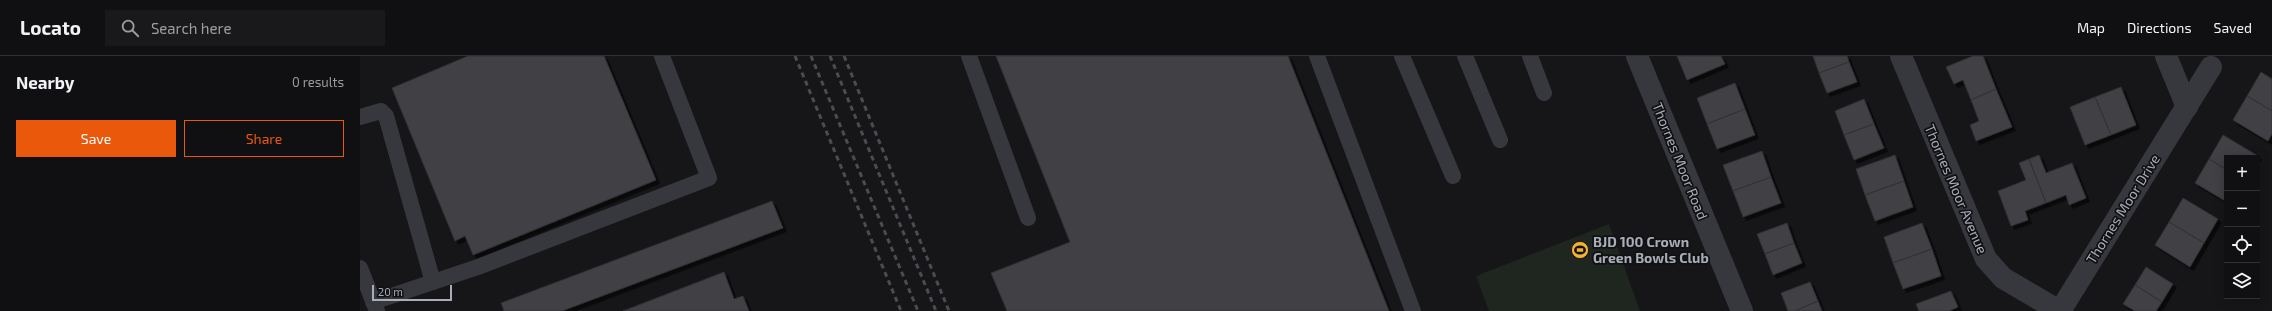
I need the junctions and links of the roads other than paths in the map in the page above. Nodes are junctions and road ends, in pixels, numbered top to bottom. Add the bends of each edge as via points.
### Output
1 (662, 56) edge
2 (969, 56) edge
3 (1317, 56) edge
4 (1402, 56) edge
5 (1465, 56) edge
6 (1530, 56) edge
7 (1637, 56) edge
8 (1901, 56) edge
9 (2166, 56) edge
10 (2211, 67) dead end
11 (1544, 93) dead end
12 (2187, 107) junction
13 (360, 117) edge
14 (1500, 140) dead end
15 (1453, 176) dead end
16 (1028, 218) dead end
17 (360, 268) edge
18 (433, 282) junction
19 (375, 306) edge
20 (1413, 311) edge
21 (1742, 311) edge
22 (2060, 311) edge

1 - 18 lane via 709,178
2 - 16 lane
3 - 20 lane
4 - 15 lane
5 - 14 lane
6 - 11 lane
7 - 21 street, Thornes Moor Road
8 - 22 street, Thornes Moor Avenue via 1986,259 2003,278
9 - 12 street
10 - 12 street, Thornes Moor Drive
12 - 22 street, Thornes Moor Drive
13 - 18 lane via 381,112 386,116
17 - 19 lane
18 - 19 lane

